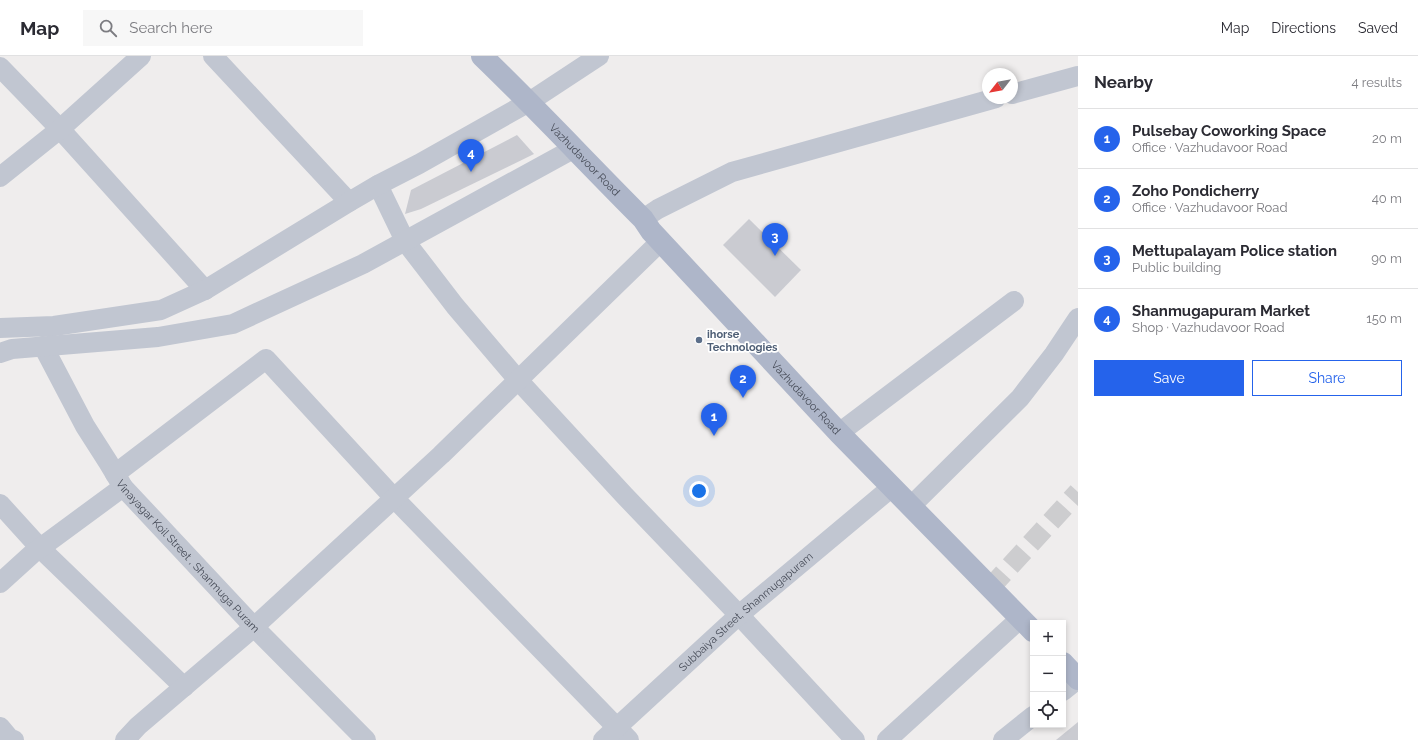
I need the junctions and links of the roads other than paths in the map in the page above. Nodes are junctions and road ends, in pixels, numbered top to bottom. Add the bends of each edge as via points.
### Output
1 (141, 56) edge
2 (213, 56) edge
3 (482, 56) edge
4 (599, 56) edge
5 (0, 67) edge
6 (1078, 76) edge
7 (1018, 92) edge
8 (529, 102) junction
9 (982, 102) edge
10 (60, 130) junction
11 (573, 149) junction
12 (0, 177) edge
13 (378, 185) junction
14 (349, 202) junction
15 (643, 219) junction
16 (661, 241) junction
17 (405, 242) junction
18 (205, 290) junction
19 (1014, 301) dead end
20 (1078, 318) edge
21 (0, 328) edge
22 (43, 346) junction
23 (0, 353) edge
24 (518, 380) junction
25 (839, 433) junction
26 (119, 481) junction
27 (892, 487) junction
28 (394, 498) junction
29 (0, 504) edge
30 (911, 506) junction
31 (40, 548) junction
32 (0, 583) edge
33 (739, 615) junction
34 (1027, 625) edge
35 (254, 627) junction
36 (1066, 666) edge
37 (1078, 679) edge
38 (184, 687) junction
39 (1066, 689) edge
40 (1030, 718) edge
41 (0, 727) edge
42 (616, 736) edge
43 (14, 740) edge
44 (125, 740) edge
45 (366, 740) edge
46 (855, 740) edge
47 (887, 740) edge
48 (1004, 740) edge

1 - 10 street
2 - 14 street
3 - 8 main road, Vazhudavoor Road
4 - 8 street
5 - 10 street
6 - 7 street
8 - 11 main road, Vazhudavoor Road
8 - 13 street
9 - 15 street via 732,172
10 - 12 street
10 - 18 street
11 - 15 main road, Vazhudavoor Road
11 - 17 street
13 - 14 street
13 - 17 street
14 - 18 street
15 - 16 main road, Vazhudavoor Road
16 - 24 street
16 - 25 main road, Vazhudavoor Road
17 - 22 street via 364,264 233,324 158,337
17 - 24 street via 454,306
18 - 21 street via 161,310 54,326
19 - 25 street
20 - 30 street via 1020,398
22 - 23 street via 12,349
22 - 26 street, Vinayagar Koil Street , Shanmuga Puram via 85,426
24 - 28 street
24 - 33 street
25 - 27 main road, Vazhudavoor Road
26 - 28 street via 266,359
26 - 31 street
26 - 35 street, Vinayagar Koil Street , Shanmuga Puram
27 - 30 main road, Vazhudavoor Road
27 - 33 street, Subbaiya Street, Shanmugapuram
28 - 35 street
28 - 42 street
29 - 31 street
30 - 34 main road, Vazhudavoor Road
31 - 32 street
31 - 38 street
33 - 42 street, Subbaiya Street, Shanmugapuram
33 - 46 street
34 - 47 street
35 - 38 street
35 - 45 street, Vinayagar Koil Street , Shanmuga Puram
36 - 37 main road
37 - 39 street
38 - 44 street
40 - 48 street
41 - 43 street

